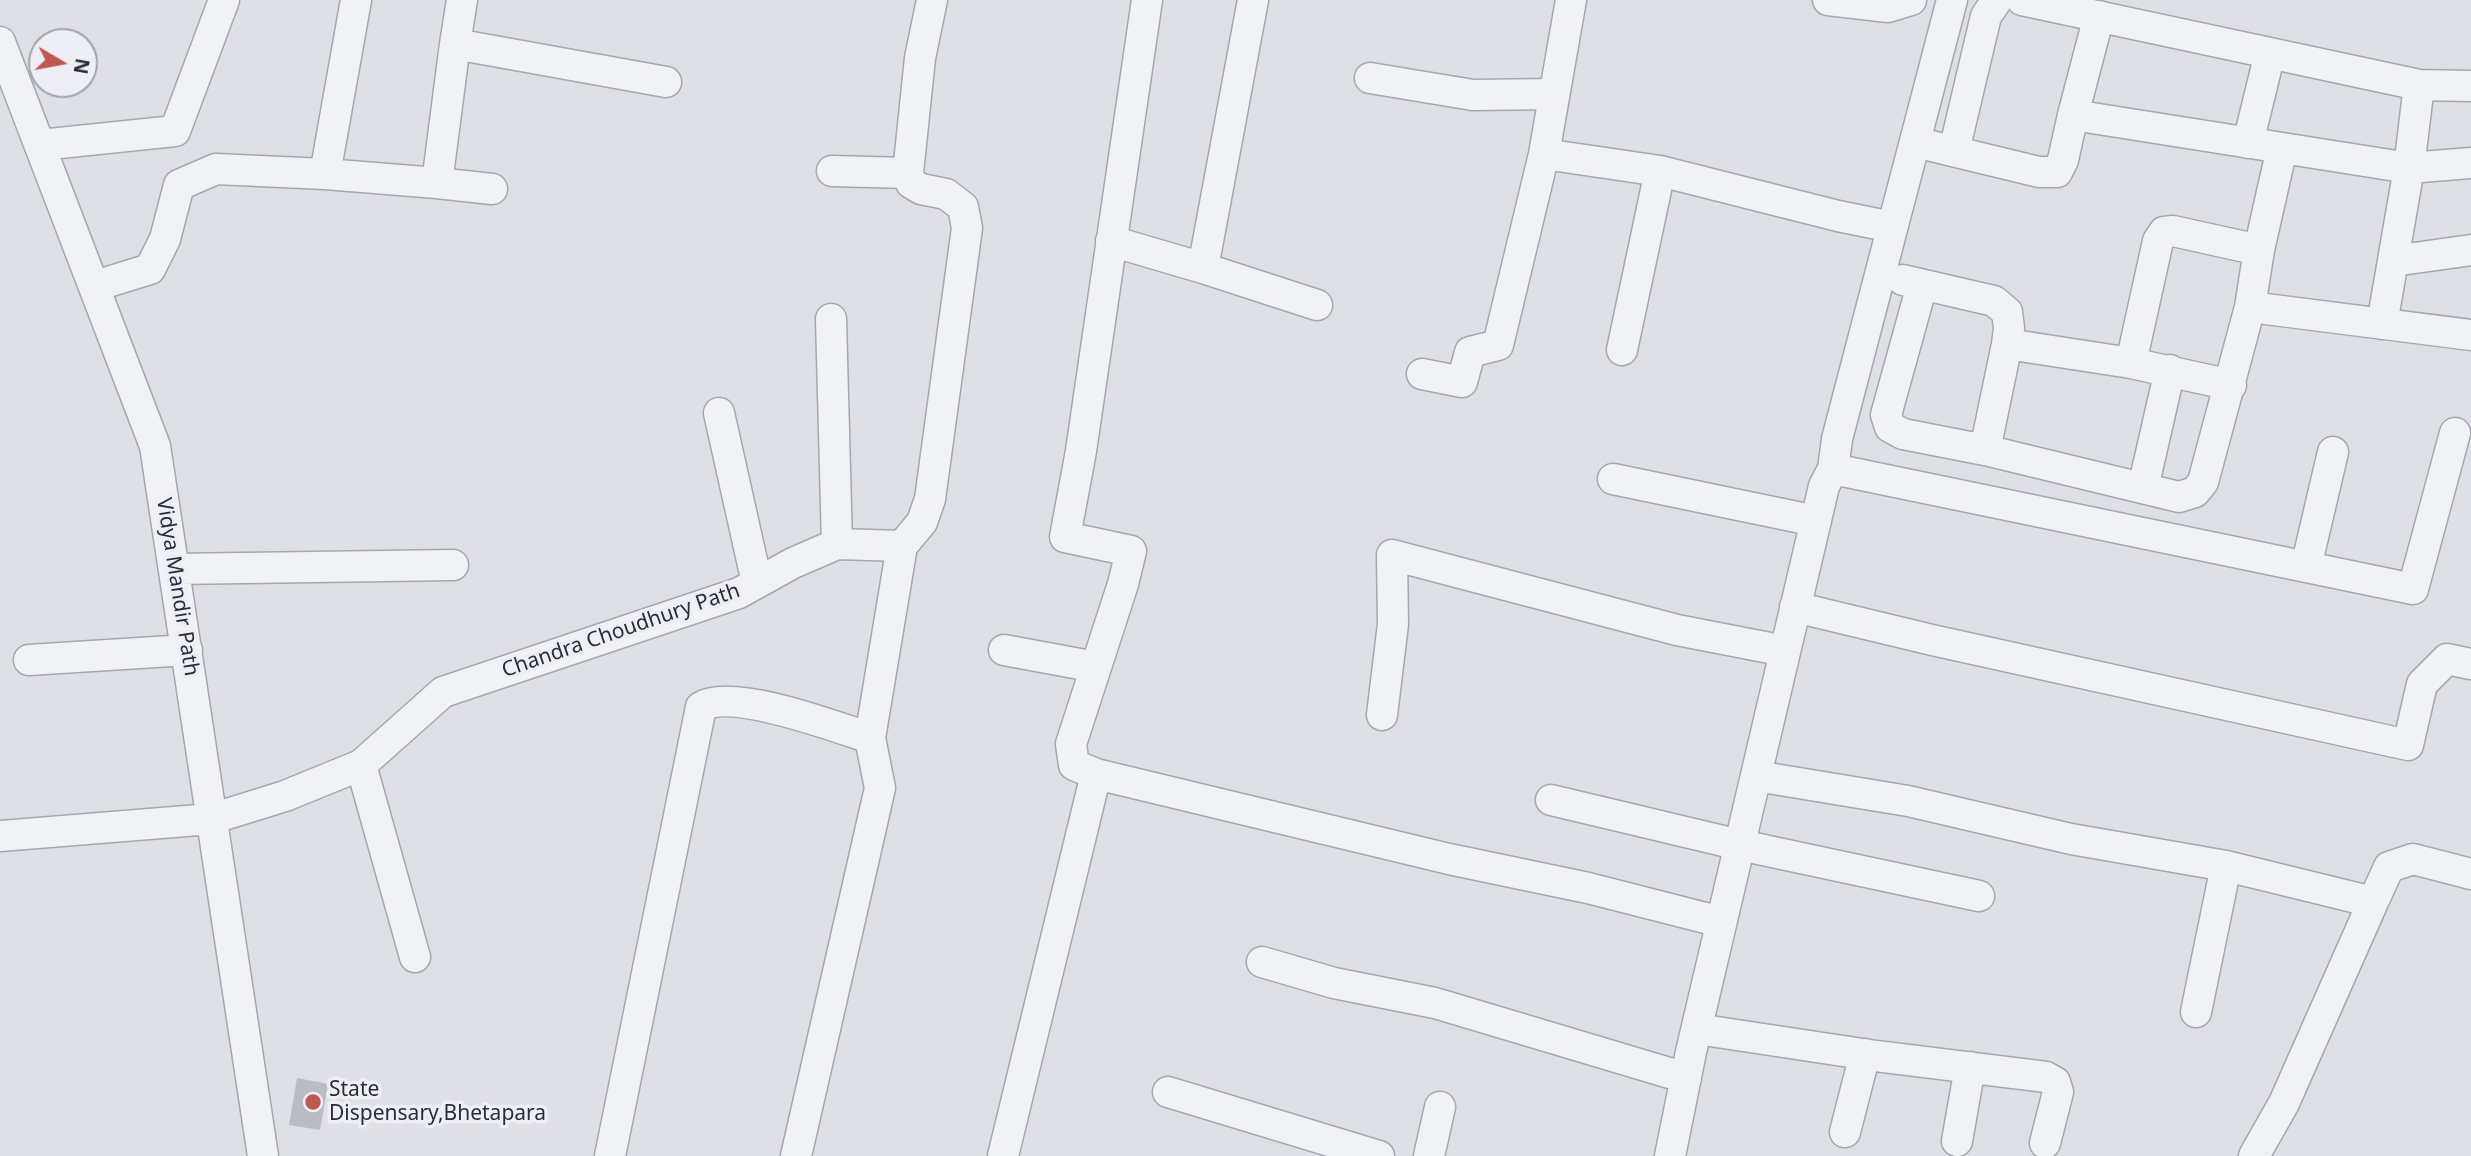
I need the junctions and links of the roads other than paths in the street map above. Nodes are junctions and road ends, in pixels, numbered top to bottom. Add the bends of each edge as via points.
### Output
1 (224, 0) edge
2 (356, 0) edge
3 (462, 0) edge
4 (932, 0) edge
5 (1147, 0) edge
6 (1253, 0) edge
7 (1571, 0) edge
8 (1828, 0) edge
9 (1911, 0) edge
10 (1997, 0) edge
11 (2022, 0) edge
12 (1943, 2) edge
13 (2099, 16) junction
14 (0, 42) edge
15 (456, 44) junction
16 (2270, 52) junction
17 (1370, 78) dead end
18 (666, 82) dead end
19 (2419, 85) junction
20 (2471, 86) edge
21 (1554, 94) junction
22 (2073, 115) junction
23 (1915, 142) junction
24 (2248, 143) junction
25 (40, 145) junction
26 (2282, 148) junction
27 (1954, 151) junction
28 (1544, 154) junction
29 (2471, 163) edge
30 (2409, 168) junction
31 (832, 171) dead end
32 (1660, 171) junction
33 (908, 173) junction
34 (325, 174) junction
35 (437, 184) junction
36 (492, 189) dead end
37 (1892, 227) junction
38 (1111, 241) junction
39 (2259, 250) junction
40 (2471, 250) edge
41 (2393, 261) junction
42 (1203, 268) junction
43 (1880, 274) junction
44 (1922, 285) junction
45 (95, 286) junction
46 (1317, 305) dead end
47 (2250, 307) junction
48 (831, 319) dead end
49 (2382, 324) junction
50 (2471, 335) edge
51 (2007, 344) junction
52 (1622, 350) dead end
53 (2131, 363) junction
54 (2170, 370) junction
55 (1422, 374) dead end
56 (2231, 385) junction
57 (719, 412) dead end
58 (2455, 433) dead end
59 (1985, 450) junction
60 (2333, 452) dead end
61 (1833, 469) junction
62 (1613, 479) dead end
63 (2143, 488) junction
64 (1816, 521) junction
65 (837, 544) junction
66 (902, 546) junction
67 (453, 565) dead end
68 (2306, 567) junction
69 (174, 569) junction
70 (757, 583) junction
71 (1795, 607) junction
72 (187, 650) junction
73 (1004, 650) dead end
74 (1785, 651) junction
75 (29, 660) dead end
76 (2471, 664) edge
77 (1096, 667) junction
78 (1382, 715) dead end
79 (870, 738) junction
80 (361, 765) junction
81 (1096, 774) junction
82 (1756, 776) junction
83 (1551, 800) dead end
84 (211, 819) junction
85 (0, 836) edge
86 (1740, 845) junction
87 (2225, 866) junction
88 (2471, 874) edge
89 (1979, 896) dead end
90 (2373, 902) junction
91 (1721, 922) junction
92 (415, 957) dead end
93 (1262, 962) dead end
94 (2196, 1012) dead end
95 (1697, 1028) junction
96 (1865, 1054) junction
97 (1970, 1067) junction
98 (1686, 1078) junction
99 (1168, 1092) dead end
100 (1440, 1107) dead end
101 (1845, 1132) dead end
102 (1957, 1141) dead end
103 (2045, 1143) dead end
104 (263, 1156) edge
105 (610, 1156) edge
106 (796, 1156) edge
107 (1003, 1156) edge
108 (1378, 1156) edge
109 (1429, 1156) edge
110 (1670, 1156) edge
111 (2254, 1156) edge

1 - 25 street via 175,131
2 - 34 street
3 - 15 street
4 - 33 street via 920,58
5 - 38 street
6 - 42 street
7 - 21 street
8 - 9 street via 1888,7
10 - 27 street via 1986,16
11 - 13 street
12 - 23 street
13 - 16 street
13 - 22 street
14 - 25 street, Vidya Mandir Path
15 - 18 street
15 - 35 street
16 - 19 street
16 - 24 street
17 - 21 street via 1473,95
19 - 20 street
19 - 30 street
21 - 28 street
22 - 24 street
22 - 27 street via 2057,172 2039,172
23 - 27 street
23 - 37 street
24 - 26 street
25 - 45 street, Vidya Mandir Path
26 - 30 street
26 - 39 street
28 - 32 street
28 - 55 street via 1498,345 1470,352 1462,382
29 - 30 street
30 - 41 street
31 - 33 street
32 - 37 street
32 - 52 street
33 - 66 street via 911,183 946,194 963,207 967,228 930,499 922,522
34 - 35 street
34 - 45 street via 216,169 179,185 150,269
35 - 36 street
37 - 43 street
38 - 42 street
38 - 77 street via 1065,537 1131,551
39 - 47 street
39 - 53 street via 2164,232 2158,241
40 - 41 street
41 - 49 street
42 - 46 street
43 - 44 street
43 - 61 street via 1836,439
44 - 51 street via 1994,300 2007,312
44 - 59 street via 1886,415 1890,427 1903,434
45 - 69 street, Vidya Mandir Path via 155,446
47 - 49 street
47 - 56 street
48 - 65 street
49 - 50 street
51 - 53 street
51 - 59 street
53 - 54 street
54 - 56 street
54 - 63 street
56 - 63 street via 2203,482 2195,492 2179,498
57 - 70 street
58 - 68 street via 2413,589
59 - 63 street
60 - 68 street
61 - 64 street
61 - 68 street
62 - 64 street
64 - 71 street
65 - 66 street, Chandra Choudhury Path
65 - 70 street, Chandra Choudhury Path
66 - 79 street
67 - 69 street
69 - 72 street, Vidya Mandir Path
70 - 80 street, Chandra Choudhury Path via 443,692
71 - 74 street
71 - 76 street via 2408,745 2422,684 2447,659
72 - 75 street
72 - 84 street, Vidya Mandir Path
73 - 77 street
74 - 78 street via 1665,627 1392,555 1393,624
74 - 82 street
77 - 81 street via 1071,744 1074,765
79 - 105 street via 791,712 727,701 709,701 701,707
79 - 106 street via 880,788
80 - 84 street, Chandra Choudhury Path
80 - 92 street
81 - 91 street
81 - 107 street
82 - 86 street
82 - 87 street via 1908,801 2071,839
83 - 86 street
84 - 85 street, Chandra Choudhury Path
84 - 104 street, Vidya Mandir Path
86 - 89 street
86 - 91 street
87 - 90 street
87 - 94 street
88 - 90 street via 2413,859 2389,867
90 - 111 street via 2284,1103
91 - 95 street
93 - 98 street via 1334,983 1435,1003
95 - 96 street
95 - 98 street
96 - 97 street
96 - 101 street
97 - 102 street
97 - 103 street via 2055,1082 2058,1091
98 - 110 street
99 - 108 street
100 - 109 street

